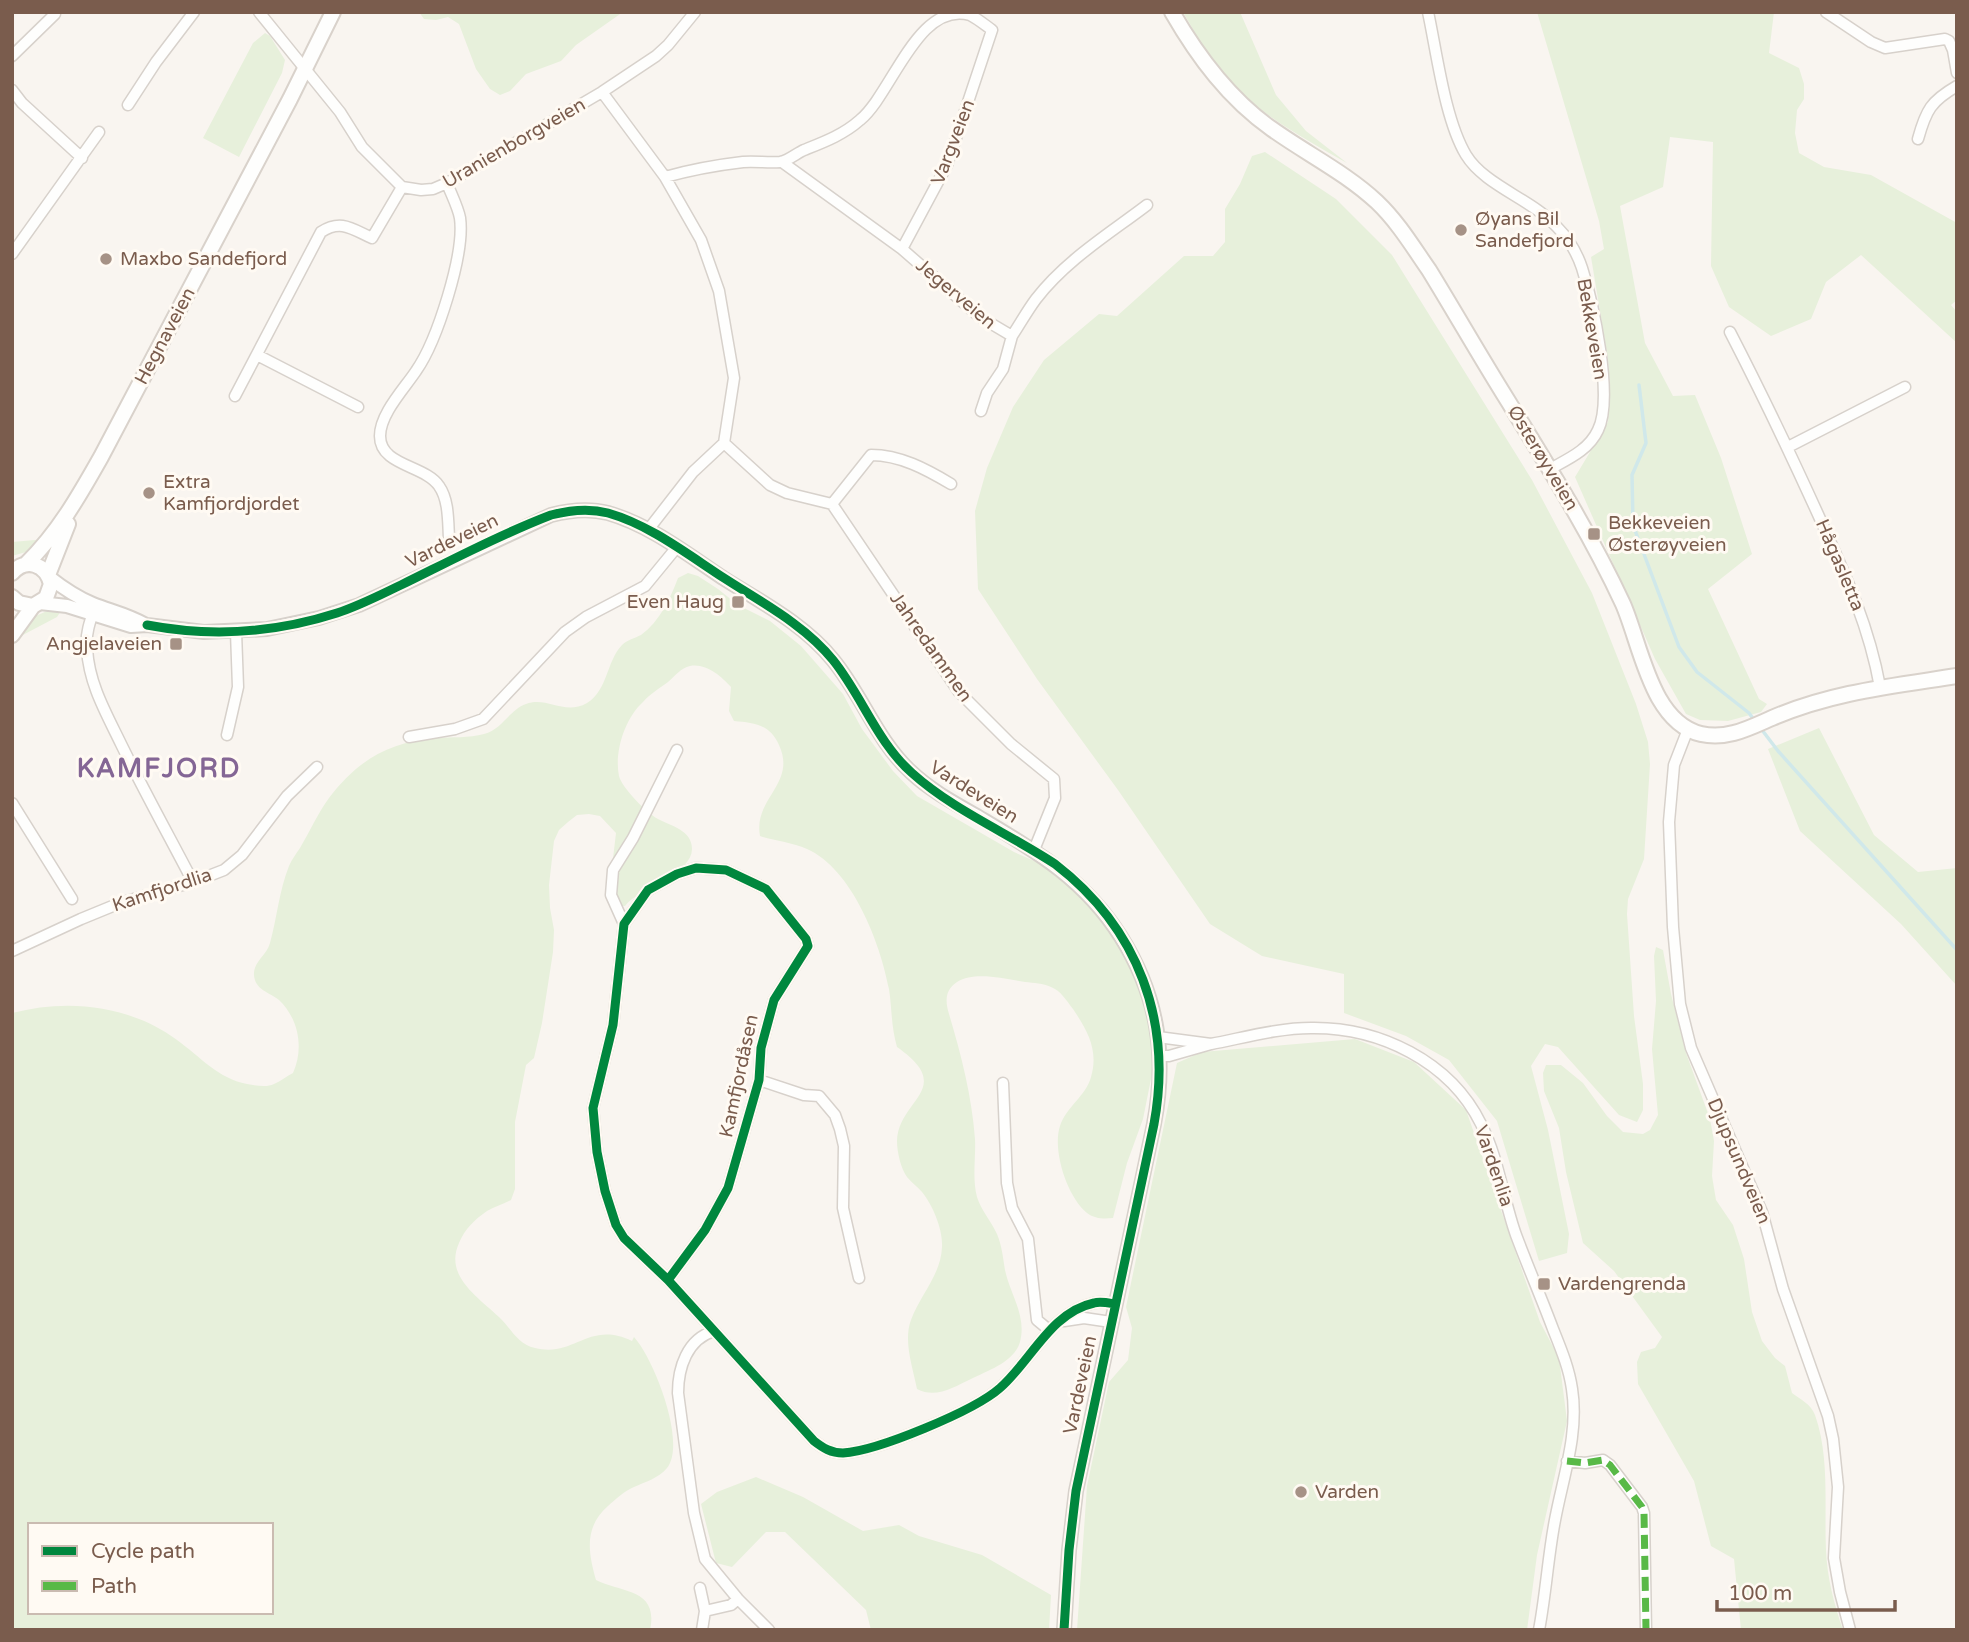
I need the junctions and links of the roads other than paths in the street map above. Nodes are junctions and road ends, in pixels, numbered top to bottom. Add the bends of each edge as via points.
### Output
1 (194, 12) edge
2 (260, 12) edge
3 (333, 12) edge
4 (695, 12) edge
5 (1172, 12) edge
6 (1427, 12) edge
7 (1826, 12) edge
8 (55, 14) edge
9 (12, 56) edge
10 (305, 69) junction
11 (1957, 73) edge
12 (1957, 86) edge
13 (12, 90) edge
14 (602, 92) junction
15 (128, 105) dead end
16 (99, 132) dead end
17 (1918, 139) dead end
18 (82, 158) junction
19 (782, 162) junction
20 (664, 177) junction
21 (447, 183) junction
22 (402, 187) junction
23 (1147, 205) dead end
24 (902, 249) junction
25 (12, 254) edge
26 (1730, 332) dead end
27 (1012, 336) junction
28 (257, 355) junction
29 (1905, 387) dead end
30 (235, 396) dead end
31 (358, 407) dead end
32 (981, 411) dead end
33 (724, 443) junction
34 (1788, 447) junction
35 (1550, 469) junction
36 (951, 484) dead end
37 (832, 504) junction
38 (72, 509) junction
39 (648, 530) junction
40 (449, 538) dead end
41 (677, 547) junction
42 (18, 566) edge
43 (48, 576) junction
44 (12, 597) edge
45 (37, 604) junction
46 (94, 610) junction
47 (236, 632) junction
48 (12, 635) edge
49 (1957, 676) edge
50 (1880, 687) junction
51 (1688, 729) junction
52 (227, 735) dead end
53 (409, 737) dead end
54 (677, 750) dead end
55 (317, 767) dead end
56 (12, 803) edge
57 (1034, 850) junction
58 (193, 882) junction
59 (72, 900) dead end
60 (624, 924) junction
61 (12, 951) edge
62 (1158, 1037) junction
63 (1211, 1044) junction
64 (1159, 1056) junction
65 (759, 1080) junction
66 (1003, 1083) dead end
67 (859, 1278) dead end
68 (667, 1280) junction
69 (1115, 1304) junction
70 (1060, 1322) junction
71 (1111, 1322) junction
72 (1049, 1330) junction
73 (714, 1331) junction
74 (1567, 1461) junction
75 (700, 1588) dead end
76 (737, 1599) junction
77 (705, 1611) junction
78 (702, 1630) edge
79 (769, 1630) edge
80 (1064, 1630) edge
81 (1539, 1630) edge
82 (1646, 1630) edge
83 (1850, 1630) edge

1 - 15 street
2 - 10 street
3 - 10 main road, Hegnaveien
4 - 14 street, Uranienborgveien via 662,50
5 - 35 main road, Østerøyveien via 1202,60 1250,111 1360,188 1392,218 1429,270
6 - 35 street, Bekkeveien via 1454,131 1467,158 1557,226 1581,265 1601,361 1602,421 1588,444
7 - 11 street via 1885,48 1945,39 1953,50
8 - 9 street
10 - 22 street via 362,147
10 - 38 main road, Hegnaveien
12 - 17 street via 1928,109
13 - 18 street
14 - 20 street
14 - 21 street, Uranienborgveien
16 - 18 street
18 - 25 street
19 - 20 street via 741,163
19 - 24 street, Jegerveien
19 - 24 street, Vargveien via 836,138 861,120 888,85 915,36 936,15 968,14 992,30 947,165
20 - 33 street via 701,240 719,291 734,378
21 - 22 street, Uranienborgveien via 421,190
21 - 40 street via 460,217 456,268 432,340 387,415 380,439 396,460 439,485
22 - 28 street via 372,238 342,225 321,232
23 - 27 street, Jegerveien via 1068,266 1035,299
24 - 27 street, Jegerveien via 980,317
26 - 34 street, Hågasletta
27 - 32 street via 1003,369
28 - 30 street
28 - 31 street
29 - 34 street
33 - 37 street via 770,485
33 - 39 street via 692,472
34 - 50 street, Hågasletta via 1859,606
35 - 51 main road, Østerøyveien via 1597,548 1659,697 1672,718
36 - 37 street via 912,463 871,454
37 - 57 street, Jahredammen via 959,692 1054,779 1055,798
38 - 42 main road, Hegnaveien via 47,544
38 - 43 main road, Hegnaveien
39 - 41 street, Vardeveien
39 - 47 street, Vardeveien via 592,510 551,514 338,613
41 - 53 street via 645,586 565,632 483,719
41 - 57 street, Vardeveien via 812,638 834,661 882,738 911,772 943,797
42 - 43 main road via 39,566
43 - 45 main road, Hegnaveien via 50,592
43 - 46 street, Vardeveien
44 - 45 main road via 19,603
45 - 46 street, Vardeveien
45 - 48 main road, Hegnaveien
46 - 47 street, Vardeveien via 175,630
46 - 58 street via 86,646 97,693
47 - 52 street via 238,687
49 - 50 main road
50 - 51 main road via 1823,699 1729,735
51 - 83 street, Djupsundveien via 1674,765 1670,822 1680,1004 1691,1048 1762,1212 1783,1289 1828,1416 1838,1487 1834,1558
54 - 60 street via 613,870 611,895
55 - 58 street, Kamfjordlia via 287,796 242,855 224,870
56 - 59 street
57 - 62 street, Vardeveien via 1079,885 1122,937 1147,988
58 - 61 street, Kamfjordlia via 120,903
60 - 65 street, Kamfjordåsen via 648,890 696,868 726,870 751,881 766,890 788,915 808,946 774,1000 761,1048
60 - 68 street, Kamfjordåsen via 613,1025 593,1108 597,1152 616,1225
62 - 63 street, Vardenlia
62 - 64 street, Vardeveien
63 - 64 street, Vardenlia
63 - 74 street, Vardenlia via 1308,1027 1339,1028 1410,1051 1457,1087 1483,1127 1516,1233 1569,1373 1574,1419
64 - 69 street, Vardeveien via 1158,1103
65 - 67 street, Kamfjordåsen via 819,1096 835,1115 844,1146 843,1208
65 - 68 street, Kamfjordåsen via 722,1202
66 - 72 street via 1006,1183 1028,1240 1037,1320
68 - 73 street, Kamfjordåsen
69 - 70 street, Kamfjordåsen via 1096,1302
69 - 71 street, Vardeveien
70 - 71 street via 1084,1318
70 - 72 street, Kamfjordåsen
71 - 80 street, Vardeveien via 1076,1491
72 - 73 street, Kamfjordåsen via 1015,1373 973,1407 842,1453 814,1441
73 - 76 street via 706,1333 683,1359 678,1393 700,1542 705,1559
74 - 81 street, Vardenlia
74 - 82 street via 1603,1460 1642,1507
75 - 77 street
76 - 77 street via 731,1605
76 - 79 street
77 - 78 street

